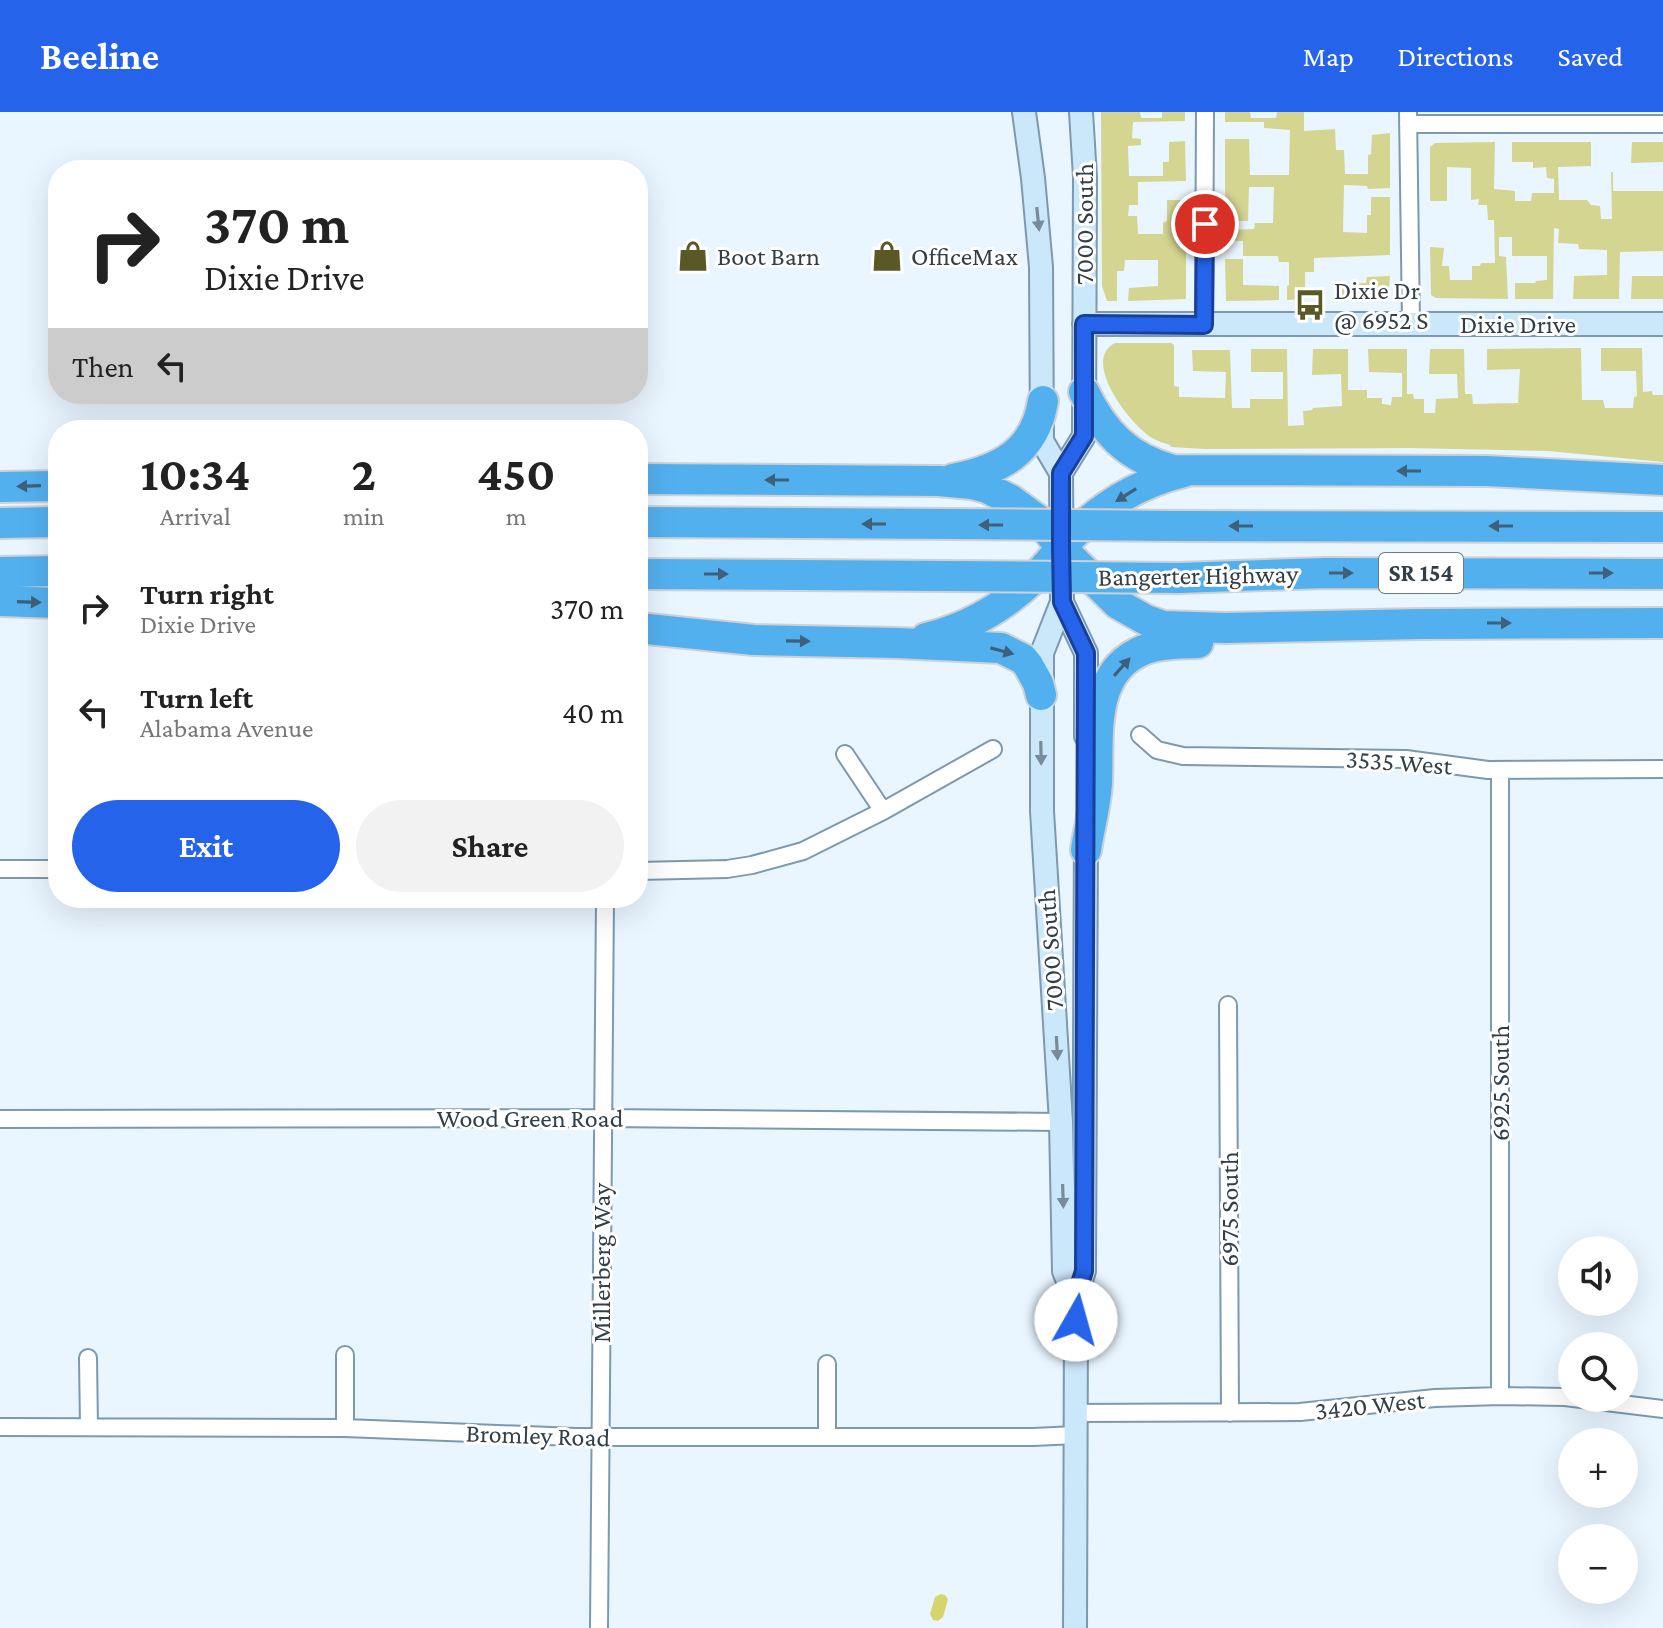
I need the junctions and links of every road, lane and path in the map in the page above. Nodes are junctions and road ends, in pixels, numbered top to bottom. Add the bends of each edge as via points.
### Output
1 (1024, 112) edge
2 (1081, 112) edge
3 (1205, 112) edge
4 (1408, 118) edge
5 (1624, 118) edge
6 (1663, 124) edge
7 (1084, 324) junction
8 (1411, 324) junction
9 (1663, 324) edge
10 (1204, 325) junction
11 (1084, 392) junction
12 (1043, 401) junction
13 (1199, 471) junction
14 (1061, 473) junction
15 (648, 479) edge
16 (1663, 480) edge
17 (939, 481) junction
18 (48, 486) edge
19 (0, 487) edge
20 (48, 522) edge
21 (648, 522) edge
22 (0, 523) edge
23 (1663, 527) edge
24 (1061, 548) junction
25 (48, 571) edge
26 (0, 572) edge
27 (648, 574) edge
28 (1663, 574) edge
29 (0, 601) edge
30 (1062, 602) junction
31 (48, 603) edge
32 (1663, 623) edge
33 (1269, 627) junction
34 (648, 629) edge
35 (897, 643) junction
36 (1041, 695) junction
37 (1140, 735) dead end
38 (993, 749) dead end
39 (845, 754) dead end
40 (1663, 769) edge
41 (1500, 770) junction
42 (883, 811) junction
43 (1086, 850) junction
44 (0, 869) edge
45 (48, 869) edge
46 (648, 871) edge
47 (605, 908) edge
48 (1228, 1005) dead end
49 (602, 1118) junction
50 (0, 1119) edge
51 (1061, 1122) junction
52 (1075, 1299) junction
53 (345, 1355) dead end
54 (88, 1358) dead end
55 (827, 1364) dead end
56 (1500, 1396) junction
57 (1663, 1409) edge
58 (1230, 1413) junction
59 (1076, 1424) junction
60 (0, 1427) edge
61 (89, 1427) junction
62 (345, 1428) junction
63 (827, 1436) junction
64 (600, 1437) junction
65 (599, 1628) edge
66 (1075, 1628) edge

1 -> 12 main road, 7000 South via 1040,254
2 - 7 main road, 7000 South
3 - 10 street
4 - 5 street
4 - 8 street
5 - 6 street
7 - 10 main road, Dixie Drive
7 - 11 main road, 7000 South
8 - 9 main road, Dixie Drive
8 - 10 main road, Dixie Drive
11 - 13 highway via 1122,446 1147,462
11 - 14 main road, 7000 South via 1084,436
12 - 14 main road, 7000 South via 1042,441
12 - 17 highway via 1038,425 1013,457 970,476
16 -> 13 highway via 1487,471
13 -> 24 highway via 1138,488 1087,521
14 - 24 main road, 7000 South
17 -> 15 highway
17 - 24 highway via 999,493 1032,514
18 -> 19 highway
20 - 22 highway
23 -> 21 highway, Bangerter Highway / SR 154, bridge
24 - 30 main road, 7000 South
24 - 33 highway via 1118,604 1146,620 1196,628
24 - 35 highway via 1019,592 979,618 938,635
25 - 26 highway
27 -> 28 highway, Bangerter Highway / SR 154, bridge
29 -> 31 highway
30 - 36 main road, 7000 South via 1042,653
30 - 43 main road, 7000 South via 1086,653
33 -> 32 highway
43 -> 33 highway via 1097,785 1097,729 1107,686 1119,667 1147,649 1220,641
34 -> 35 highway via 754,640
35 -> 36 highway via 1001,648 1023,659
36 -> 51 main road, 7000 South via 1043,851
37 - 41 street, 3535 West via 1157,750 1183,756 1406,759
38 - 42 street
39 - 42 street
40 - 41 street, 3535 West
41 - 56 street, 6925 South
42 - 46 street via 803,851 752,865
43 - 52 main road, 7000 South via 1084,1271
44 - 45 street
47 - 49 street, Millerberg Way
48 - 58 street, 6975 South
49 - 50 street, Wood Green Road
49 - 51 street, Wood Green Road
49 - 64 street, Millerberg Way
51 -> 52 main road, 7000 South via 1064,1271
52 - 59 main road, 7000 South
53 - 62 street
54 - 61 street
55 - 63 street
56 - 57 street, 3420 West via 1565,1397
56 - 58 street, 3420 West
58 - 59 street, 3420 West
59 - 63 street, Bromley Road via 1033,1437
59 - 66 main road, 7000 South
60 - 61 street, Bromley Road
61 - 62 street, Bromley Road
62 - 64 street, Bromley Road
63 - 64 street, Bromley Road
64 - 65 street, Millerberg Way

